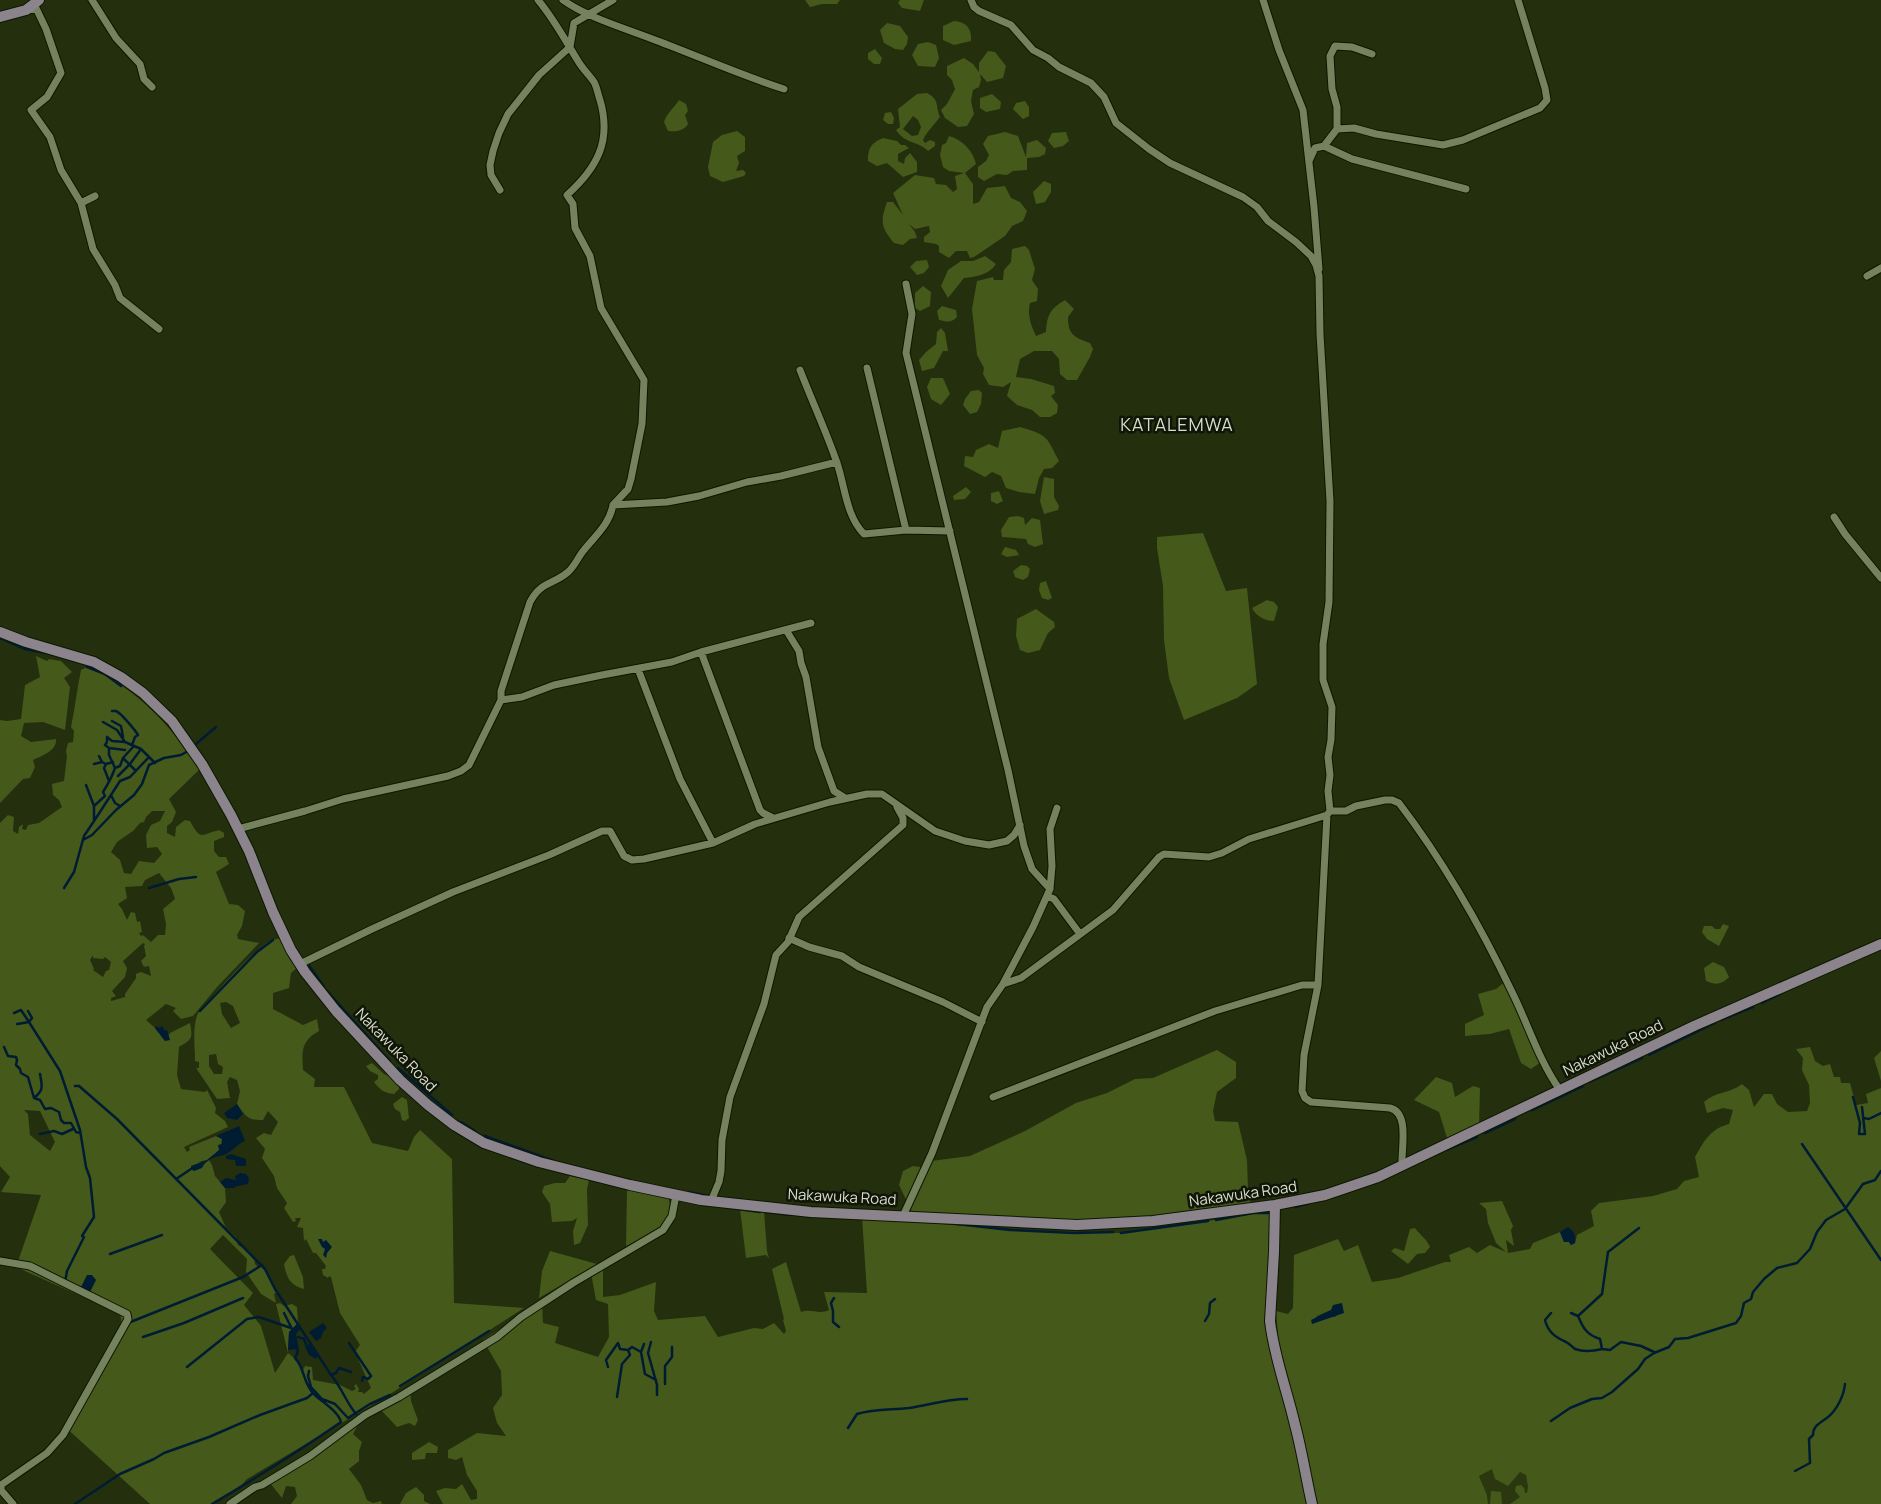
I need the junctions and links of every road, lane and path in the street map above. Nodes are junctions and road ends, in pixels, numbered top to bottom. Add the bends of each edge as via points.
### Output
1 (39, 0) edge
2 (92, 0) edge
3 (538, 0) edge
4 (563, 0) edge
5 (613, 0) edge
6 (971, 0) edge
7 (1263, 0) edge
8 (1518, 0) edge
9 (26, 10) junction
10 (590, 14) junction
11 (0, 17) edge
12 (570, 48) junction
13 (1372, 54) dead end
14 (152, 87) dead end
15 (784, 89) dead end
16 (1337, 129) junction
17 (1324, 146) junction
18 (1309, 161) junction
19 (1466, 189) dead end
20 (500, 190) dead end
21 (95, 196) dead end
22 (81, 203) junction
23 (1881, 268) edge
24 (1319, 276) junction
25 (1867, 276) dead end
26 (906, 284) dead end
27 (159, 329) dead end
28 (867, 368) dead end
29 (800, 370) dead end
30 (837, 462) junction
31 (613, 505) junction
32 (1834, 517) dead end
33 (906, 530) junction
34 (950, 531) junction
35 (1881, 578) edge
36 (811, 623) dead end
37 (786, 630) junction
38 (0, 632) edge
39 (701, 652) junction
40 (638, 669) junction
41 (501, 700) junction
42 (834, 791) junction
43 (846, 798) junction
44 (830, 802) junction
45 (896, 804) junction
46 (1058, 808) dead end
47 (760, 810) junction
48 (1329, 813) junction
49 (773, 818) junction
50 (755, 824) junction
51 (1020, 825) junction
52 (238, 829) junction
53 (1010, 838) junction
54 (1024, 843) junction
55 (713, 844) junction
56 (1048, 892) junction
57 (1080, 934) junction
58 (790, 938) junction
59 (1881, 944) edge
60 (300, 964) junction
61 (1003, 984) junction
62 (1318, 985) junction
63 (982, 1022) junction
64 (1560, 1090) junction
65 (993, 1097) dead end
66 (1402, 1165) junction
67 (676, 1195) junction
68 (710, 1201) junction
69 (1275, 1205) junction
70 (903, 1216) junction
71 (0, 1261) edge
72 (13, 1504) edge
73 (230, 1504) edge
74 (1312, 1504) edge

1 - 9 main road
2 - 14 street via 116,38 140,64 144,79
3 - 12 street
4 - 10 street
5 - 10 street
6 - 24 street via 979,11 1011,25 1033,50 1059,68 1091,83 1104,96 1116,123 1149,149 1170,163 1244,197 1257,207 1268,221 1311,256
7 - 18 street via 1303,110
8 - 16 street via 1545,88 1547,100 1540,108 1443,145 1354,128
9 - 11 main road
9 - 22 street via 36,8 61,73 47,98 31,110 50,137 61,170
10 - 12 street via 574,24
10 - 15 street via 737,74
12 - 20 street via 539,75 508,114 490,165 491,175
12 - 31 street via 595,84 605,129 601,151 591,169 567,195 573,204 575,228 590,256 601,308 644,380 642,424 631,479 628,488
13 - 16 street via 1352,47 1335,46 1330,56
16 - 17 street
17 - 18 street via 1314,148
17 - 19 street via 1352,159
18 - 24 street
21 - 22 street
22 - 27 street via 93,249 120,298
23 - 25 street
24 - 48 street via 1330,501 1329,602 1323,644 1323,680 1332,707 1328,757
26 - 34 street via 912,314 906,353
28 - 33 street
29 - 30 street
30 - 31 street via 699,496 667,502
30 - 33 street via 850,513 864,534
31 - 41 street via 602,531 570,571 535,592 501,691
32 - 35 street
33 - 34 street
34 - 51 street
36 - 37 street
37 - 39 street
37 - 42 street via 799,651 818,747
38 - 52 main road, Nakawuka Road via 94,662 143,693 185,738
39 - 40 street
39 - 47 street
40 - 41 street via 554,685 522,697
40 - 55 street via 680,779
41 - 52 street via 469,765 461,771 343,799
42 - 43 street
42 - 44 street
43 - 44 street
43 - 45 street via 882,794
44 - 49 street
45 - 53 street via 935,831 964,841 989,845
45 - 58 street via 903,825 799,917
46 - 56 street via 1050,829 1052,866
47 - 49 street
47 - 50 street
48 - 57 street via 1249,839 1209,857 1164,854 1114,910
48 - 62 street
48 - 64 street via 1385,800 1399,803 1463,898
49 - 50 street
50 - 55 street
51 - 53 street
51 - 54 street
52 - 60 main road, Nakawuka Road via 273,912
53 - 54 street
54 - 56 street via 1032,869
55 - 60 street via 632,860 624,856 610,831 602,831 453,892
56 - 57 street
56 - 61 street
57 - 61 street via 1021,978
58 - 63 street via 842,956 859,967
58 - 68 street via 776,955 764,1004 730,1097 719,1182
59 - 64 main road, Nakawuka Road via 1694,1026
60 - 67 main road, Nakawuka Road via 336,1011 390,1070 428,1105 467,1134 539,1162
61 - 63 street via 987,1007
62 - 65 street via 1302,985 1215,1011
62 - 66 street via 1304,1055 1302,1094 1311,1102 1398,1111 1403,1129
63 - 70 street via 932,1153
64 - 66 main road, Nakawuka Road
66 - 69 main road, Nakawuka Road via 1325,1195
67 - 68 main road, Nakawuka Road
67 - 73 street via 672,1216 663,1230 573,1283 497,1337 365,1415 310,1456
68 - 70 main road, Nakawuka Road via 803,1212
69 - 70 main road, Nakawuka Road via 1153,1221 1077,1225
69 - 74 main road via 1271,1330 1277,1363 1296,1425
71 - 72 street via 30,1266 127,1314 128,1319 63,1435 48,1453 1,1485 1,1490

